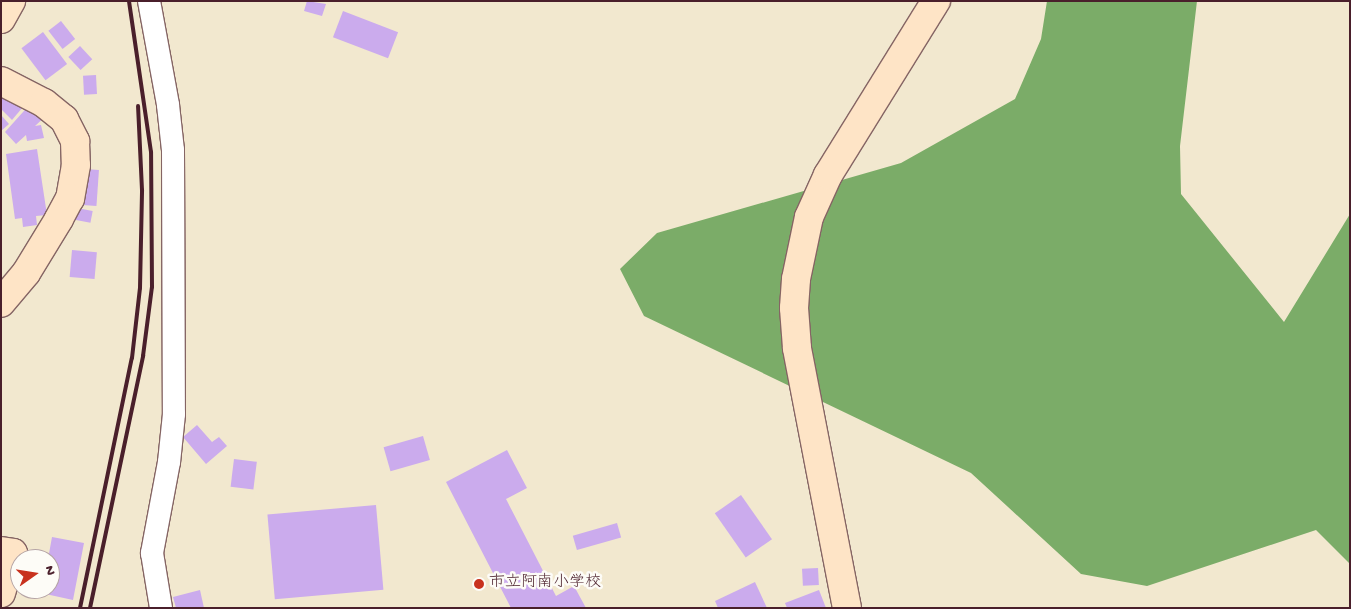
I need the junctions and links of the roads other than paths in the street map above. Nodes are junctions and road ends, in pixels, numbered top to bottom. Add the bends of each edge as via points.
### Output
1 (11, 1) edge
2 (149, 1) edge
3 (936, 1) edge
4 (1, 19) edge
5 (1, 80) edge
6 (1, 303) edge
7 (1, 551) edge
8 (1, 593) edge
9 (161, 608) edge
10 (847, 608) edge

1 - 4 street
2 - 9 street via 168,105 173,160 174,414 169,462 152,553
3 - 10 street via 828,175 809,217 796,278 797,348
5 - 6 street via 44,103 64,119 75,141 76,165 70,198 59,220 26,273
7 - 8 street via 13,553

